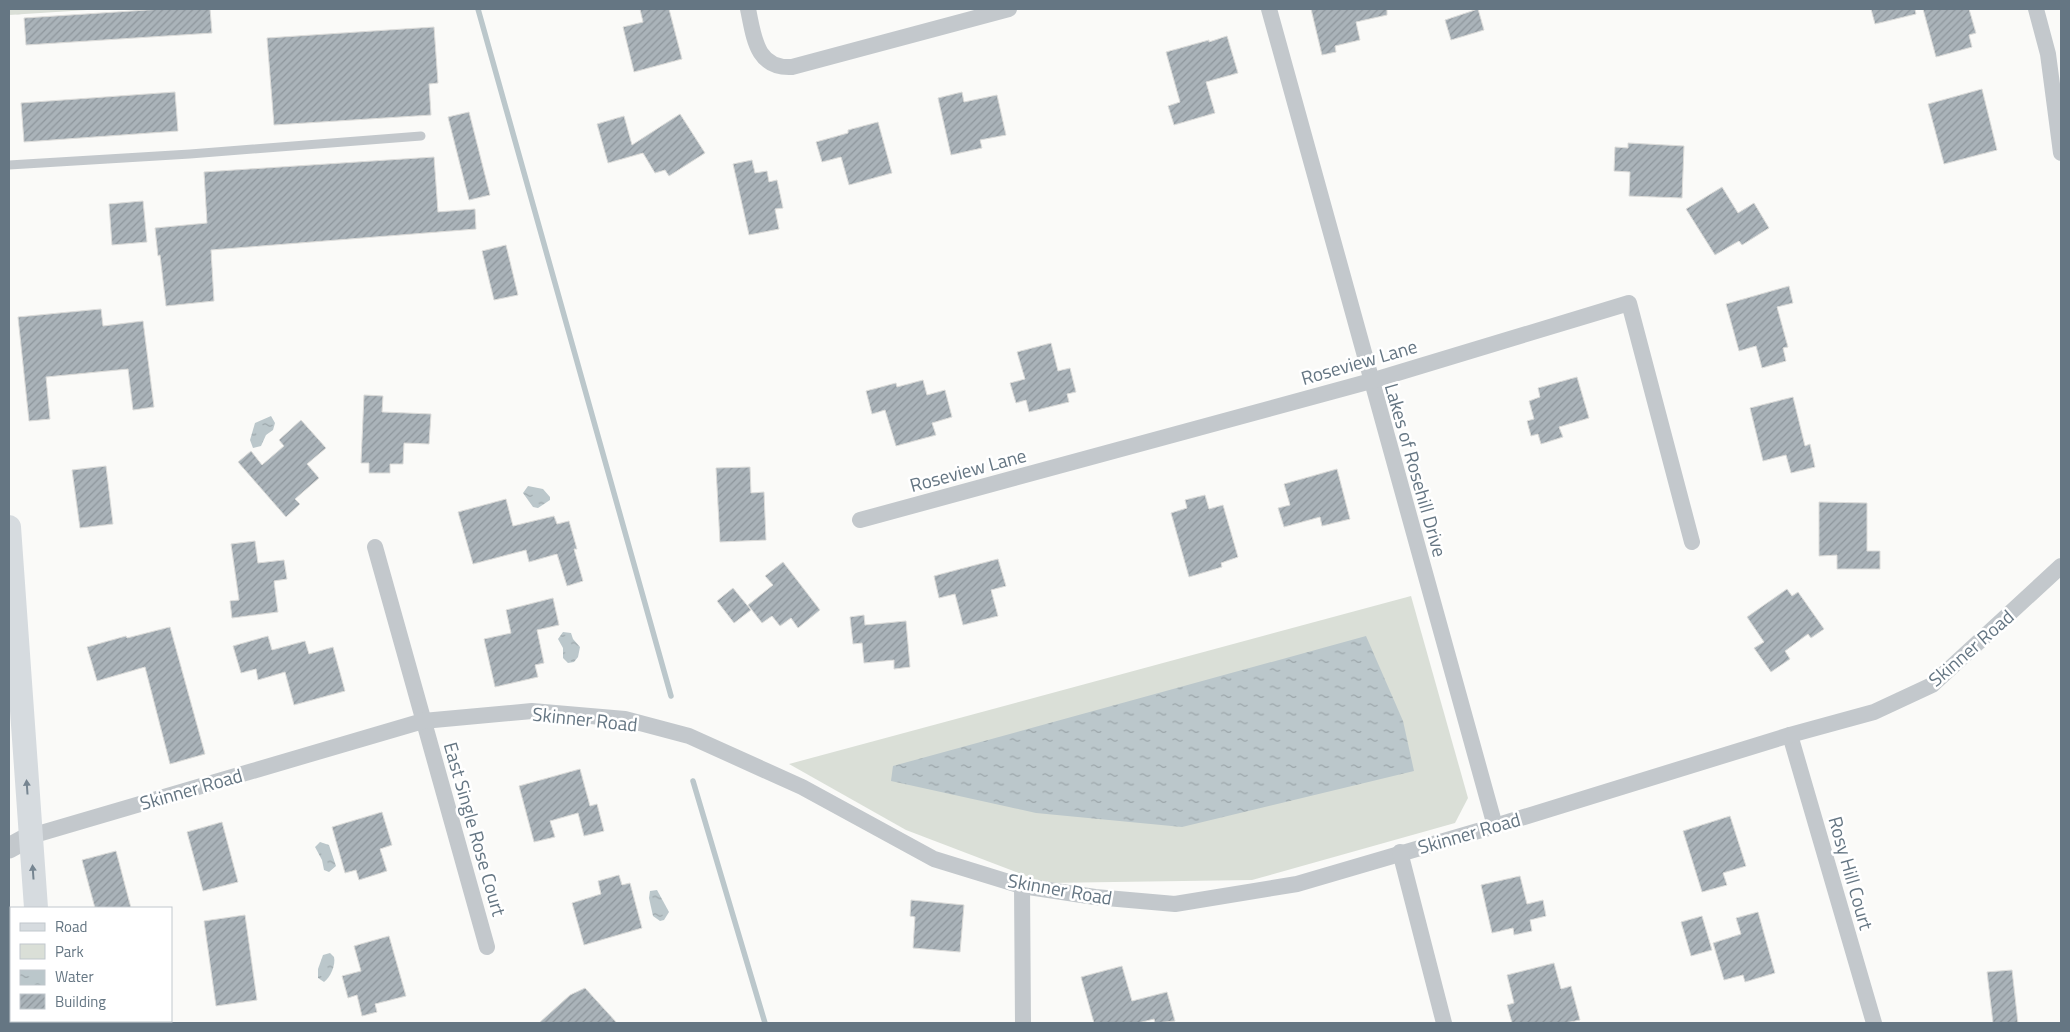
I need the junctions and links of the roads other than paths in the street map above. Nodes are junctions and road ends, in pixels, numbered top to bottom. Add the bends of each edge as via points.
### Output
1 (748, 9) edge
2 (1009, 9) edge
3 (1269, 9) edge
4 (2036, 9) edge
5 (421, 136) dead end
6 (2061, 153) edge
7 (9, 165) edge
8 (1371, 381) junction
9 (860, 520) dead end
10 (9, 527) edge
11 (1692, 542) dead end
12 (375, 547) dead end
13 (2061, 566) edge
14 (423, 721) junction
15 (1790, 735) junction
16 (1495, 826) junction
17 (20, 836) edge
18 (9, 848) edge
19 (1400, 852) junction
20 (1022, 886) junction
21 (36, 907) edge
22 (487, 947) dead end
23 (1023, 1023) edge
24 (1444, 1023) edge
25 (1874, 1023) edge

1 - 2 street via 754,42 766,60 780,68
3 - 8 street, Lakes of Rosehill Drive
4 - 6 street via 2048,54
5 - 7 lane
8 - 9 street, Roseview Lane
8 - 11 street, Roseview Lane via 1629,303
8 - 16 street, Lakes of Rosehill Drive
17 -> 10 main road
12 - 14 street, East Single Rose Court
13 - 15 street, Skinner Road via 1932,685 1874,712
14 - 17 street, Skinner Road
14 - 20 street, Skinner Road via 532,712 625,719 689,736 802,787 934,859
14 - 22 street, East Single Rose Court
15 - 16 street, Skinner Road
15 - 25 street, Rosy Hill Court
16 - 19 street, Skinner Road
17 - 18 street, Skinner Road
21 -> 17 main road
19 - 20 street, Skinner Road via 1297,884 1175,904
19 - 24 street
20 - 23 street

